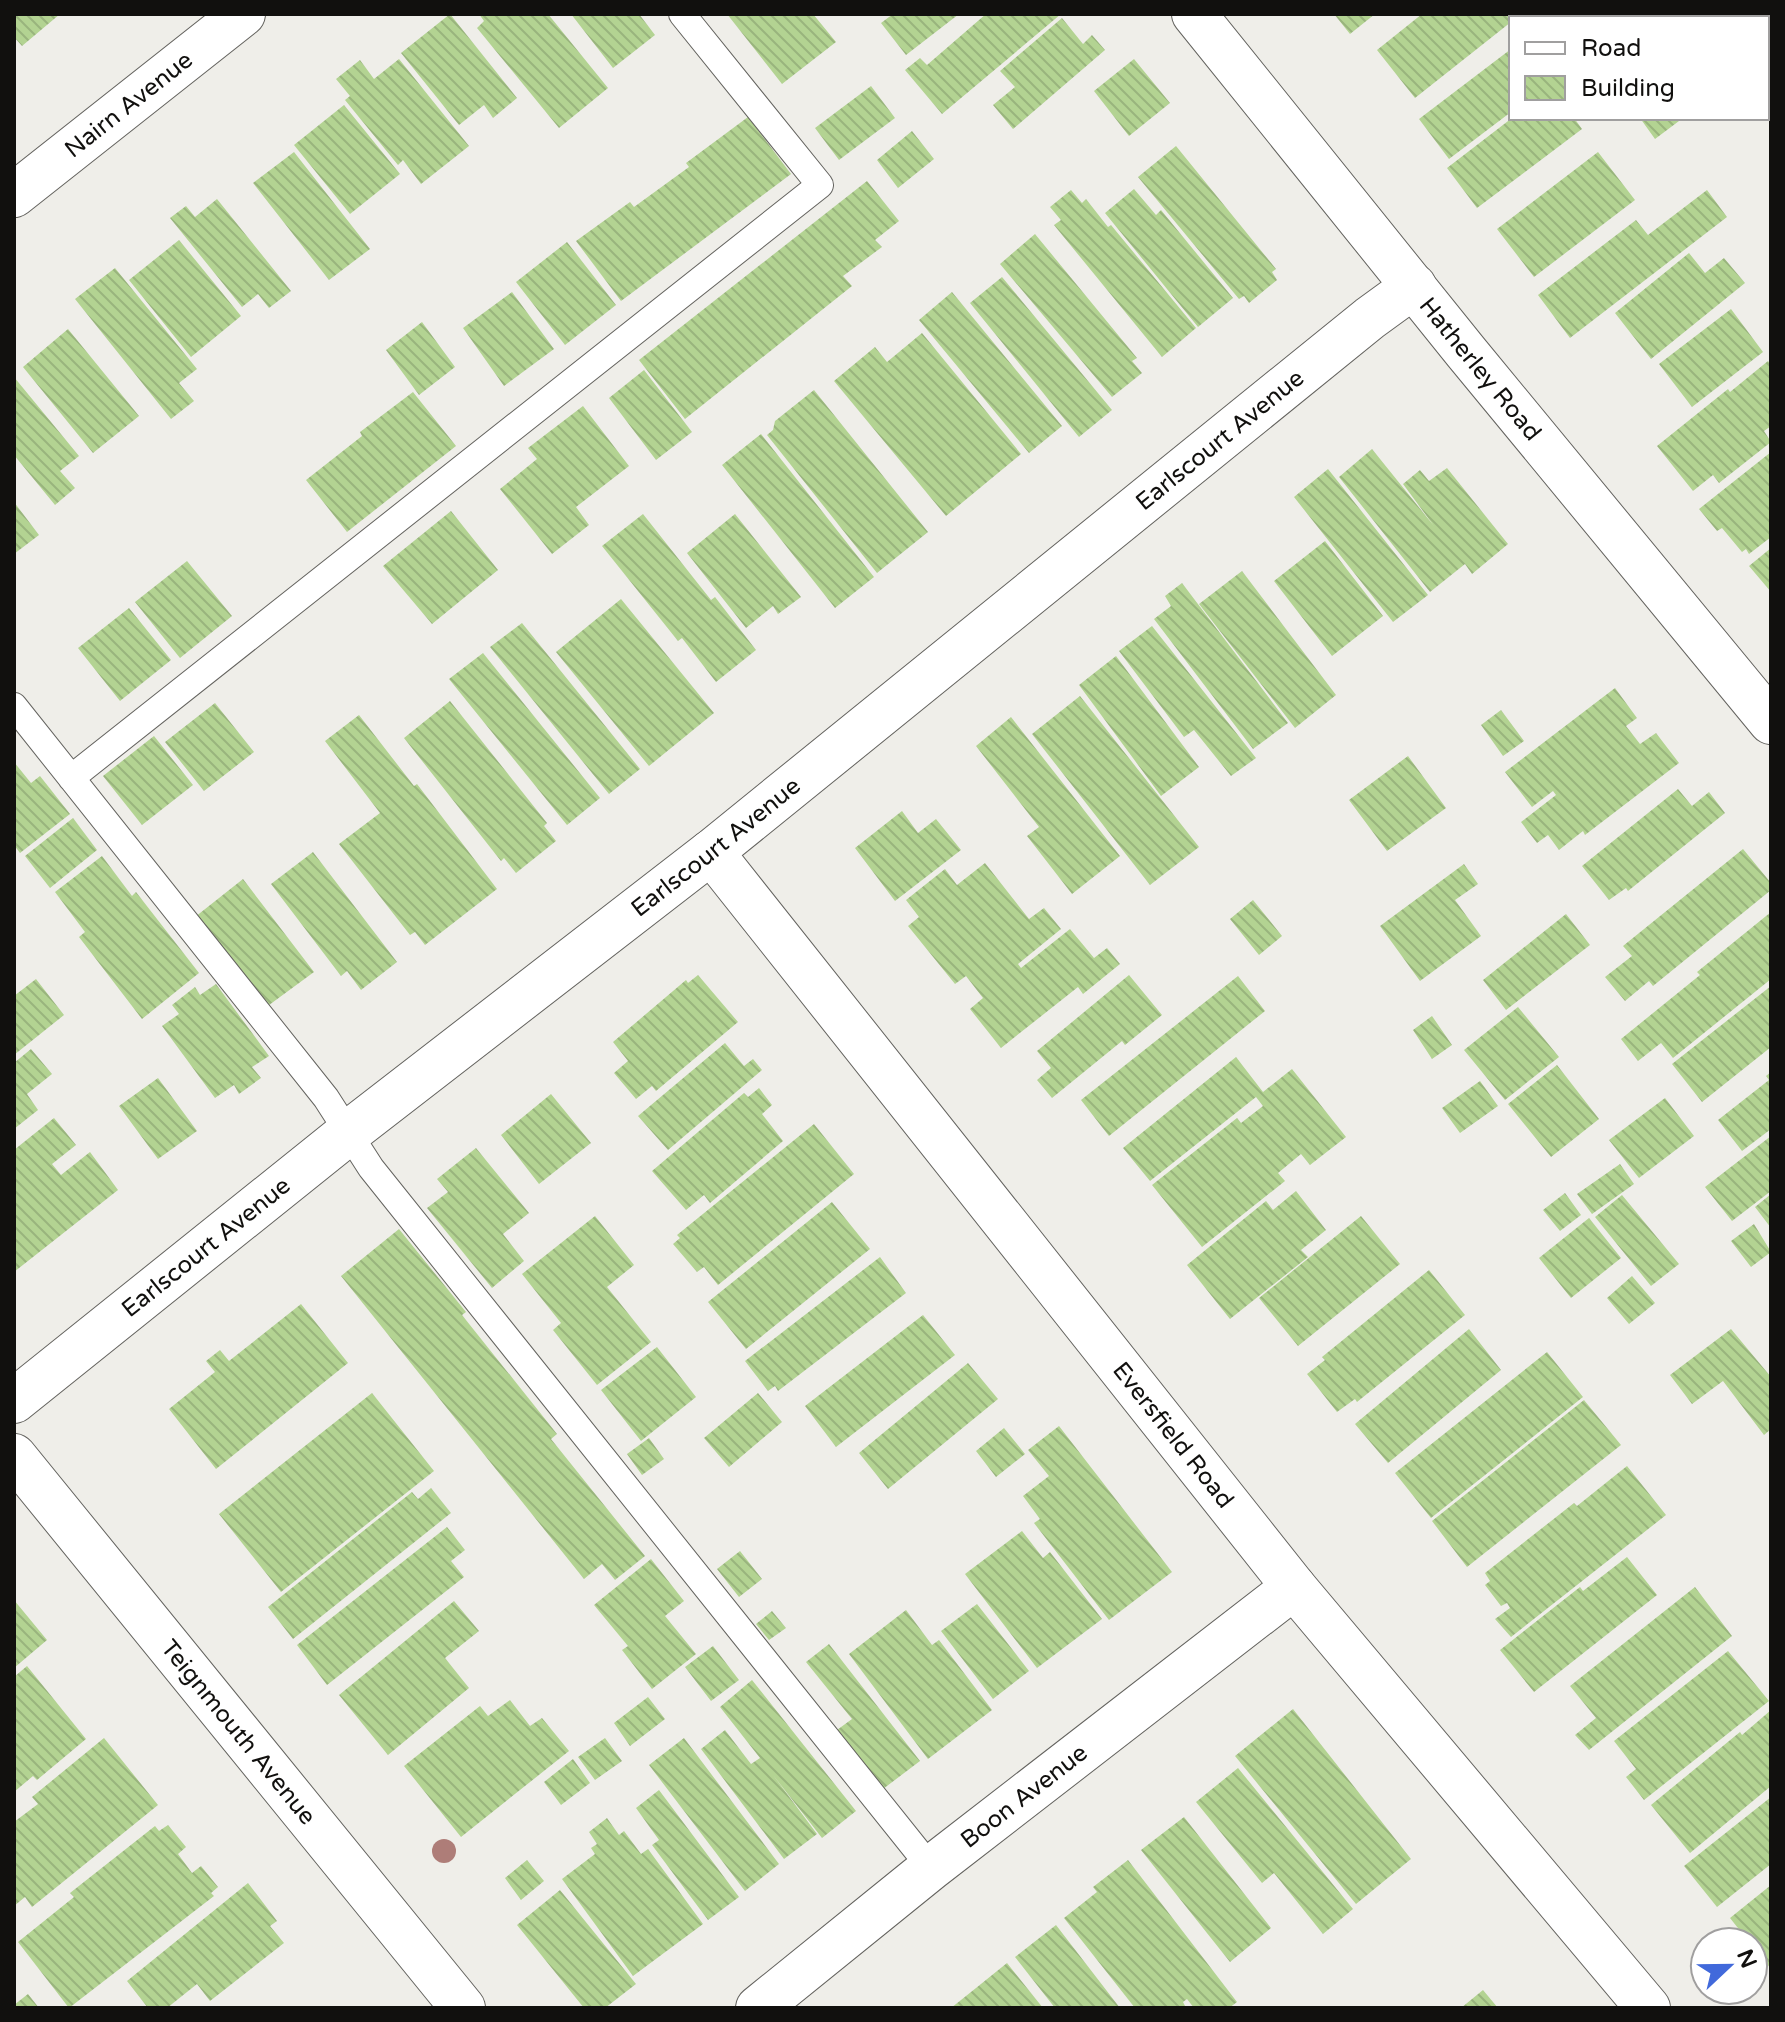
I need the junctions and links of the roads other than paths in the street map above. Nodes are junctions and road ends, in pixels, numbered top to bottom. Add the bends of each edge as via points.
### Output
1 (243, 14) edge
2 (682, 14) edge
3 (1194, 14) edge
4 (14, 195) edge
5 (1414, 286) junction
6 (14, 706) edge
7 (1771, 722) edge
8 (71, 778) junction
9 (711, 852) junction
10 (348, 1133) junction
11 (14, 1401) edge
12 (14, 1456) edge
13 (1294, 1587) junction
14 (931, 1868) junction
15 (463, 2008) edge
16 (758, 2008) edge
17 (1648, 2008) edge

1 - 4 street, Nairn Avenue
2 - 8 lane via 820,185
3 - 5 street, Hatherley Road
5 - 7 street, Hatherley Road
5 - 9 street, Earlscourt Avenue
6 - 8 lane
8 - 10 lane via 326,1098
9 - 10 street, Earlscourt Avenue
9 - 13 street, Eversfield Road
10 - 11 street, Earlscourt Avenue
10 - 14 lane
12 - 15 street, Teignmouth Avenue
13 - 14 street, Boon Avenue
13 - 17 street, Eversfield Road
14 - 16 street, Boon Avenue

